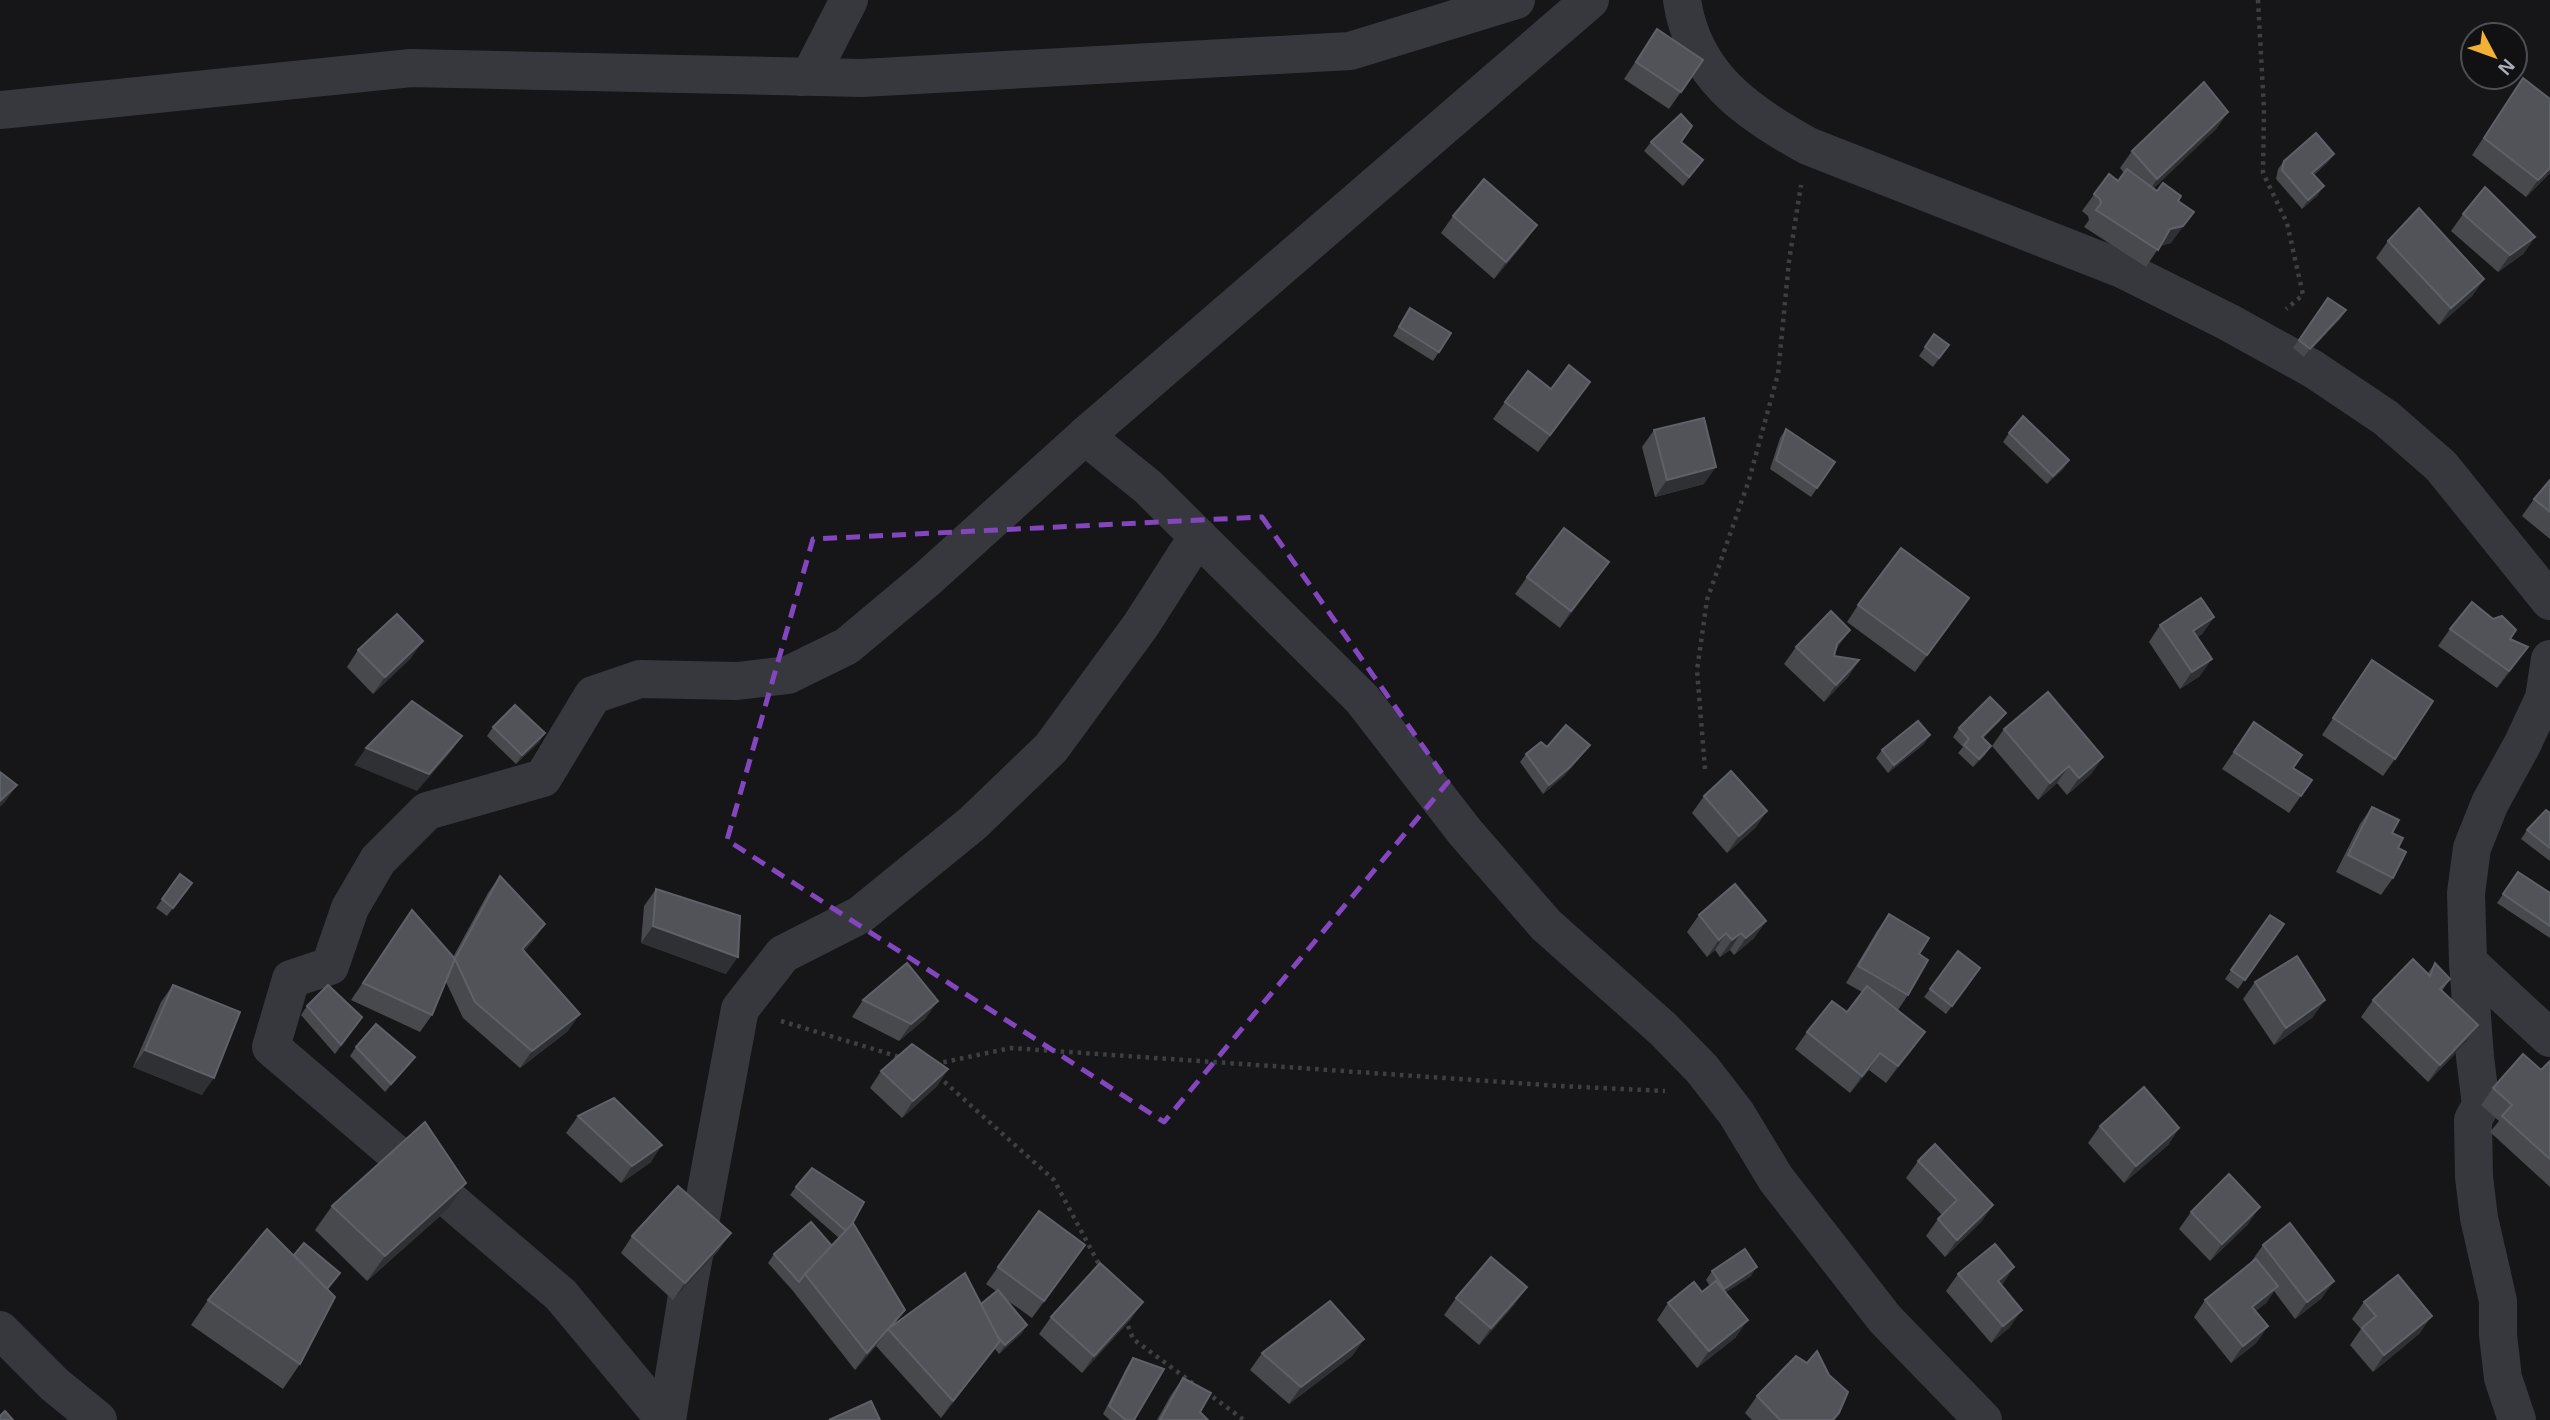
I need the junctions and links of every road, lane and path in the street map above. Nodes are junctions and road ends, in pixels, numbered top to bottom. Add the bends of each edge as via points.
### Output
1 (849, 0) edge
2 (1516, 0) edge
3 (1590, 0) edge
4 (1682, 0) edge
5 (2258, 0) edge
6 (802, 77) junction
7 (0, 110) edge
8 (1808, 146) junction
9 (2284, 310) dead end
10 (1086, 436) junction
11 (1198, 536) junction
12 (2548, 594) edge
13 (2550, 648) edge
14 (2550, 659) edge
15 (1705, 769) dead end
16 (2468, 962) junction
17 (740, 1009) junction
18 (2550, 1038) edge
19 (914, 1062) edge
20 (1721, 1093) junction
21 (1105, 1275) edge
22 (1121, 1308) edge
23 (0, 1330) edge
24 (98, 1420) edge
25 (666, 1420) edge
26 (1244, 1420) edge
27 (1983, 1420) edge
28 (2517, 1420) edge

1 - 6 street via 812,72
2 - 6 street via 1350,51 862,78
3 - 10 street
4 - 8 street via 1686,26 1710,73 1772,127
5 - 9 path via 2263,173 2287,223 2303,295
6 - 7 street via 411,68
8 - 12 street via 2122,269 2313,369 2386,418 2441,466
8 - 15 path via 1789,261 1778,374 1749,480 1707,600 1697,670
10 - 11 street
10 - 25 street via 847,646 788,675 737,681 640,679 593,695 544,778 427,810 378,860 350,908 330,966 291,979 271,1046 561,1295
11 - 17 street via 1141,625 1051,748 973,823 860,915 783,954
11 - 20 street via 1362,699 1465,832 1546,925 1663,1028
12 - 13 street
14 - 16 street via 2544,698 2472,848 2466,893
16 - 18 street
16 - 28 street via 2481,1105 2473,1120 2474,1177 2498,1301 2503,1378
17 - 19 path
17 - 25 street
20 - 21 path via 1011,1048 927,1066 1054,1180
20 - 27 street via 1776,1179 1885,1319
22 - 26 path via 1133,1339
23 - 24 street

